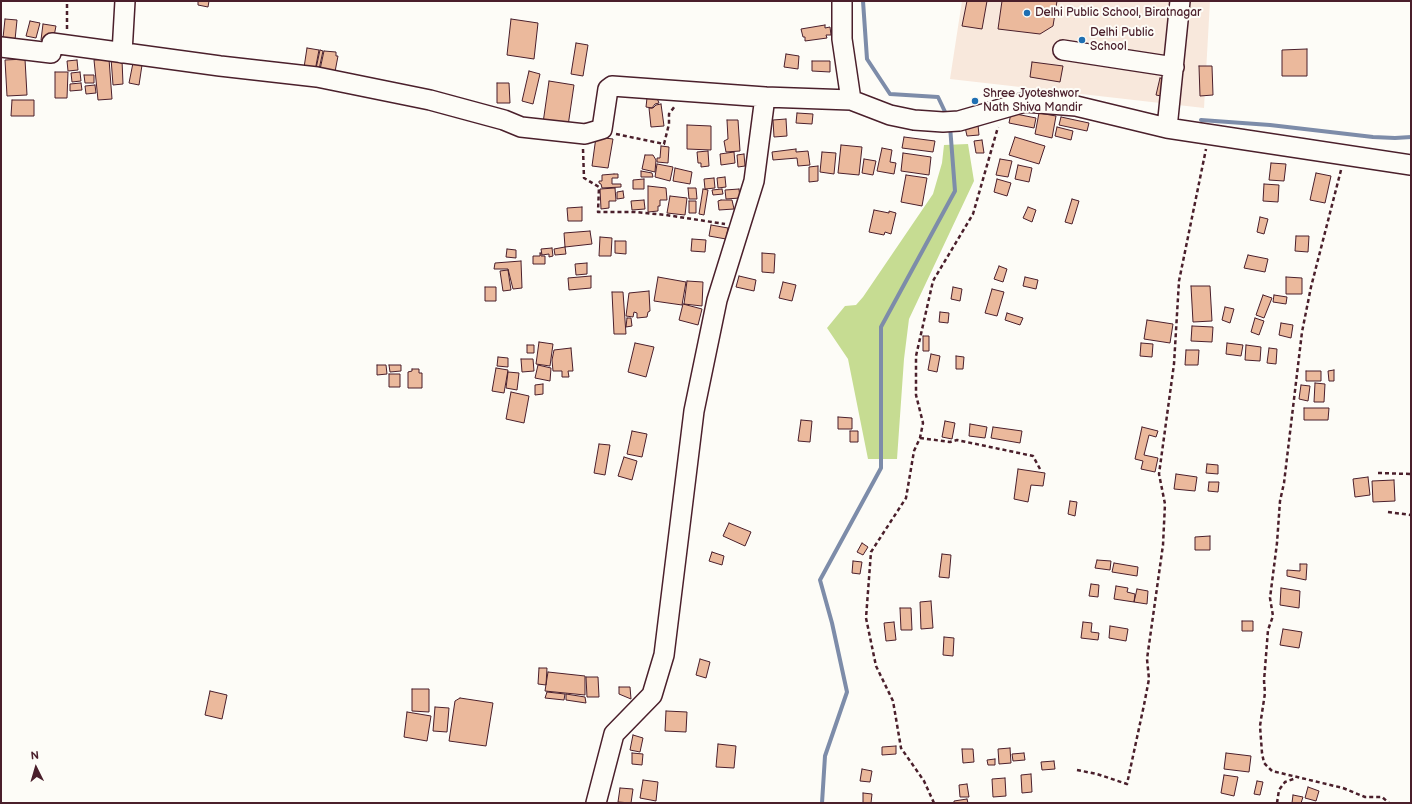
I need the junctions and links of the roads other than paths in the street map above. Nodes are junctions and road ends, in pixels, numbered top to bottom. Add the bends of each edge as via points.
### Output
1 (125, 1) edge
2 (842, 1) edge
3 (1180, 1) edge
4 (1, 47) edge
5 (1063, 50) dead end
6 (122, 53) junction
7 (1174, 67) junction
8 (765, 97) junction
9 (851, 100) junction
10 (1167, 128) junction
11 (1411, 165) edge
12 (596, 803) edge

1 - 6 street
2 - 9 street via 842,39
3 - 7 street
4 - 6 street via 51,53 52,43
5 - 7 street
6 - 8 street via 317,76 430,100 504,120 520,128 585,134 602,129 608,89 612,86
7 - 10 street
8 - 9 street
8 - 12 street via 754,181 717,300 694,411 664,655 652,695 614,734
9 - 10 street via 890,115 914,120 951,121 1025,102 1076,106
10 - 11 street

